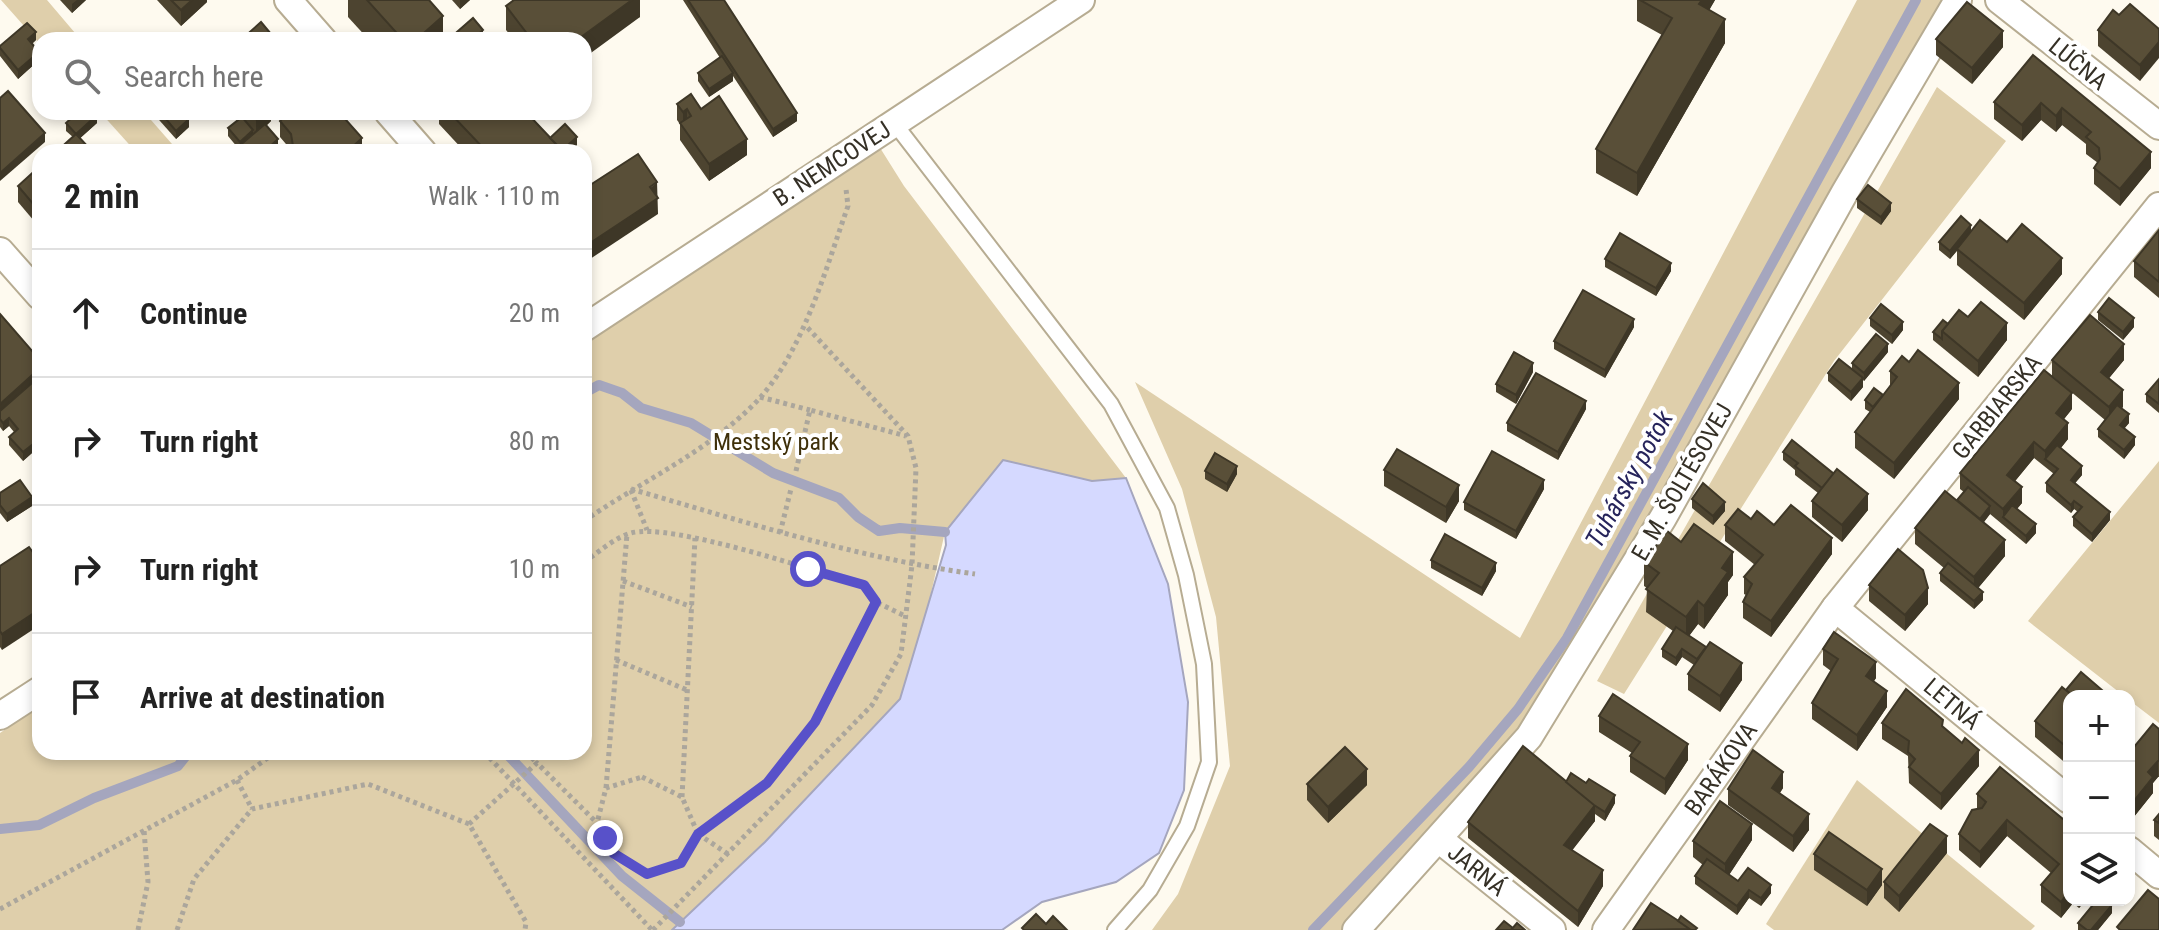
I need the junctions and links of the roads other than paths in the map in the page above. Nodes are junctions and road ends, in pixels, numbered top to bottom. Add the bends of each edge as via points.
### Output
1 (288, 0) edge
2 (1081, 0) edge
3 (1958, 0) edge
4 (1999, 0) edge
5 (316, 32) edge
6 (395, 120) edge
7 (895, 124) junction
8 (2159, 126) edge
9 (416, 144) edge
10 (2159, 206) edge
11 (0, 251) edge
12 (32, 287) edge
13 (592, 323) edge
14 (1835, 608) junction
15 (32, 695) edge
16 (0, 716) edge
17 (2063, 795) edge
18 (1440, 840) junction
19 (2135, 855) edge
20 (2159, 875) edge
21 (1115, 930) edge
22 (1356, 930) edge
23 (1552, 930) edge
24 (1606, 930) edge

1 - 5 street
2 - 7 street, B. NEMCOVEJ
3 - 18 street, E. M. ŠOLTÉSOVEJ via 1663,518 1529,737
4 - 8 street, LÚČNA
6 - 9 street
7 - 13 street, B. NEMCOVEJ
7 - 21 lane via 1111,404 1167,508 1182,562 1204,664 1209,762 1187,826 1150,890
10 - 14 street, GARBIARSKA
11 - 12 street
14 - 17 street, LETNÁ
14 - 24 street, BARÁKOVA
15 - 16 street
18 - 22 street, E. M. ŠOLTÉSOVEJ
18 - 23 street, JARNÁ
19 - 20 street

